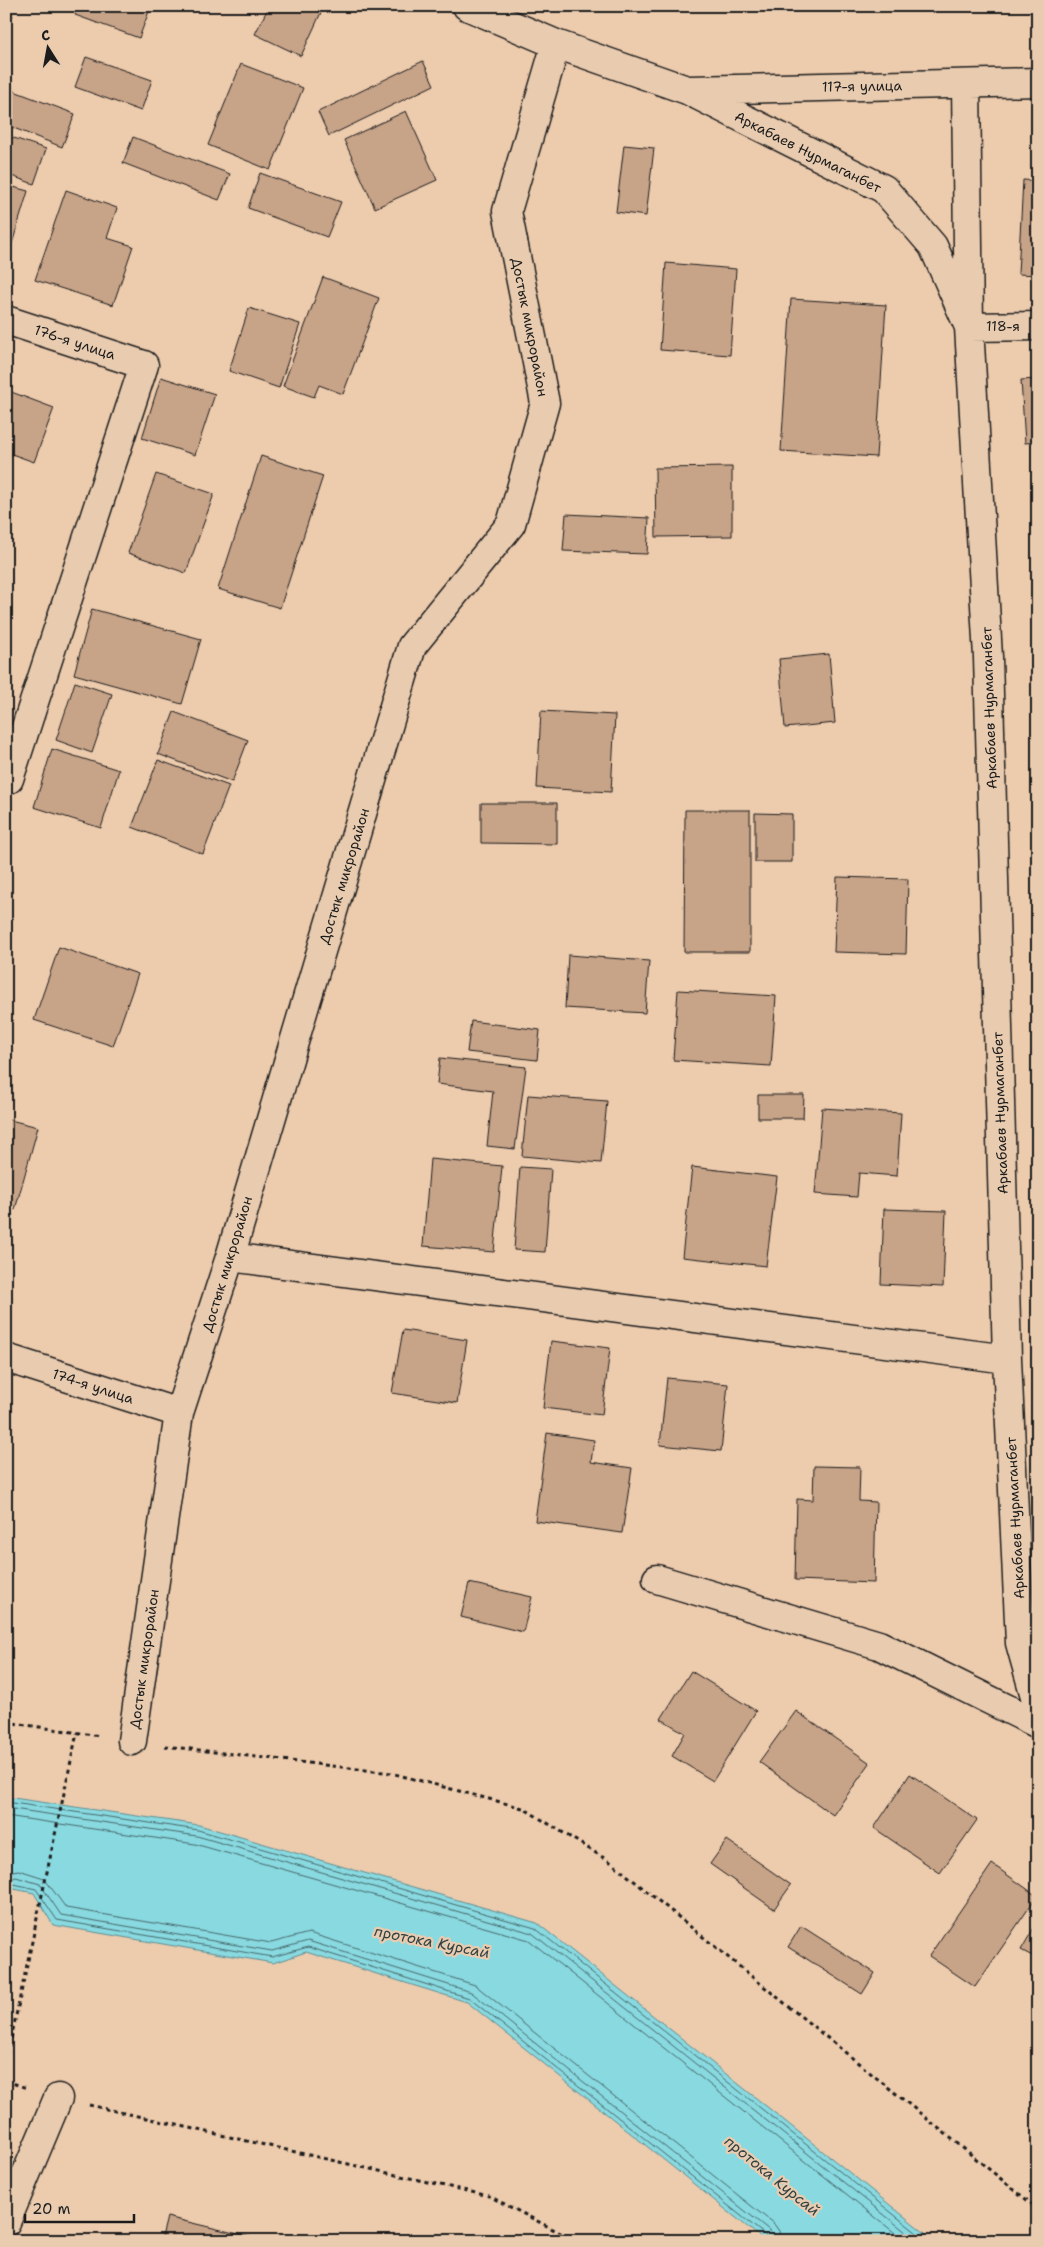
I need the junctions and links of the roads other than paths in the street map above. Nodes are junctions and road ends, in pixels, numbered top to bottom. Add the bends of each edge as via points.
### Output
1 (467, 6) edge
2 (556, 44) junction
3 (1038, 82) edge
4 (966, 84) junction
5 (687, 90) junction
6 (6, 320) edge
7 (969, 326) junction
8 (1038, 326) edge
9 (8, 778) edge
10 (230, 1257) junction
11 (6, 1358) edge
12 (1007, 1359) junction
13 (179, 1413) junction
14 (657, 1579) dead end
15 (1038, 1707) edge
16 (1038, 1724) edge
17 (132, 1741) road end
18 (58, 2098) road end
19 (6, 2222) edge

1 - 2 street, Аркабаев Нурмаганбет
2 - 5 street, Аркабаев Нурмаганбет
2 - 10 street, Достык микрорайон via 507,211 545,403 511,524 412,646
3 - 4 street, 117-я улица
4 - 5 street, 117-я улица
4 - 7 street
5 - 7 street, Аркабаев Нурмаганбет via 884,189 933,246
6 - 9 street, 176-я улица via 144,365
7 - 8 street, 118-я
7 - 12 street, Аркабаев Нурмаганбет via 988,657
10 - 12 street
10 - 13 street, Достык микрорайон
11 - 13 street, 174-я улица
12 - 15 street, Аркабаев Нурмаганбет via 1020,1643
13 - 17 street, Достык микрорайон
14 - 16 street via 879,1645
18 - 19 street

